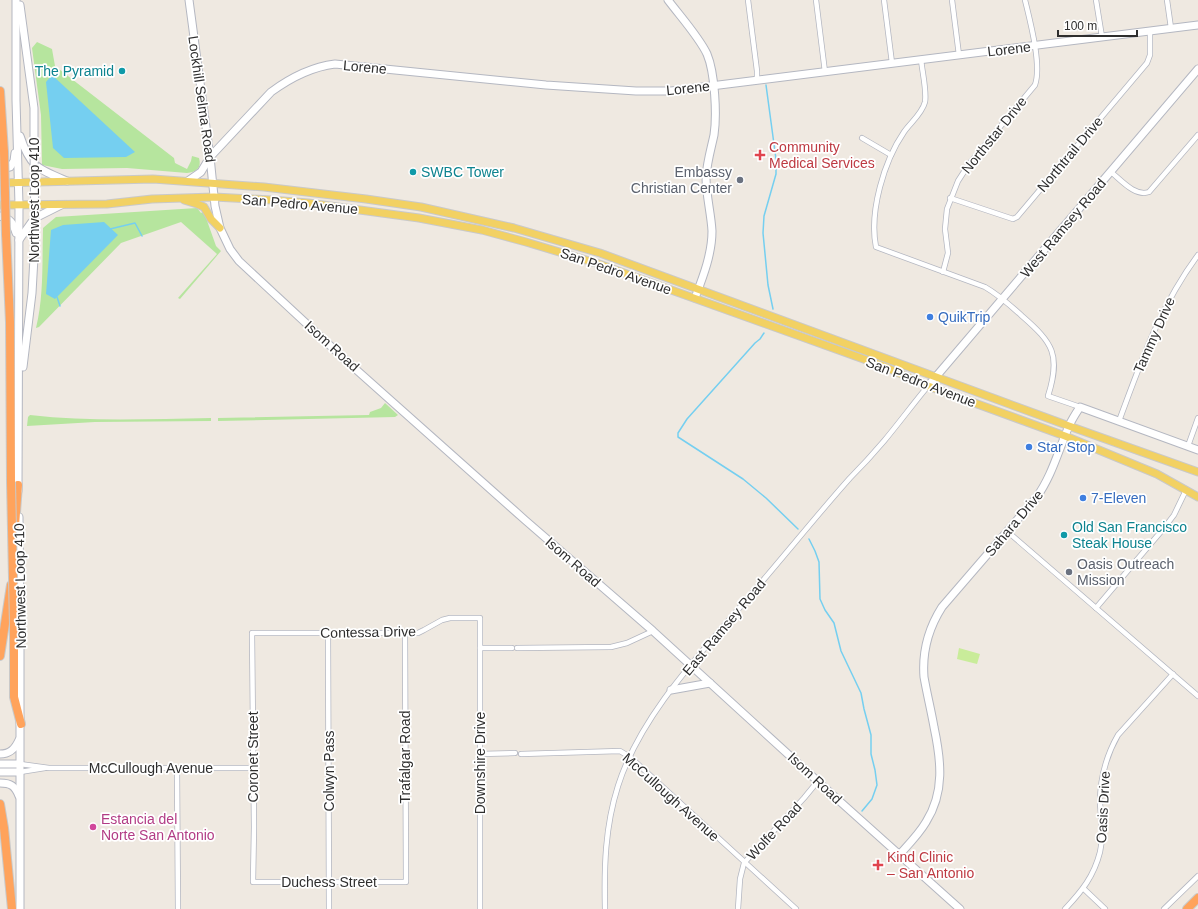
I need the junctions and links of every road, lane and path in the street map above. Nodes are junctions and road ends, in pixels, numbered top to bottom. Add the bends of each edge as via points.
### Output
1 (16, 0) edge
2 (20, 0) edge
3 (189, 0) edge
4 (668, 0) edge
5 (748, 0) edge
6 (816, 0) edge
7 (884, 0) edge
8 (952, 0) edge
9 (1025, 0) edge
10 (1096, 0) edge
11 (1167, 0) edge
12 (1198, 25) edge
13 (1171, 28) junction
14 (1150, 31) junction
15 (1102, 37) junction
16 (1034, 46) junction
17 (959, 55) junction
18 (921, 59) junction
19 (892, 63) junction
20 (1198, 69) edge
21 (825, 72) junction
22 (757, 80) junction
23 (713, 86) junction
24 (0, 92) edge
25 (17, 128) junction
26 (1198, 135) edge
27 (862, 138) dead end
28 (891, 155) junction
29 (210, 157) junction
30 (0, 170) edge
31 (1111, 172) junction
32 (188, 181) junction
33 (68, 182) junction
34 (213, 182) junction
35 (0, 183) edge
36 (18, 183) junction
37 (214, 197) junction
38 (181, 198) junction
39 (950, 198) junction
40 (396, 204) junction
41 (0, 205) edge
42 (19, 205) junction
43 (61, 205) junction
44 (413, 206) junction
45 (395, 214) junction
46 (0, 216) edge
47 (411, 217) junction
48 (220, 228) junction
49 (18, 241) junction
50 (1198, 255) edge
51 (943, 272) junction
52 (698, 289) junction
53 (695, 298) junction
54 (1003, 300) junction
55 (822, 335) junction
56 (819, 343) junction
57 (936, 376) junction
58 (928, 386) junction
59 (19, 399) junction
60 (1080, 407) junction
61 (1198, 418) edge
62 (1119, 421) junction
63 (1069, 426) junction
64 (1065, 436) junction
65 (1188, 446) junction
66 (1198, 450) edge
67 (1198, 472) edge
68 (15, 484) junction
69 (1186, 490) junction
70 (1198, 497) edge
71 (1008, 532) junction
72 (1096, 608) junction
73 (480, 618) joint
74 (653, 631) junction
75 (405, 632) junction
76 (252, 633) joint
77 (328, 633) junction
78 (480, 648) junction
79 (0, 656) edge
80 (691, 666) junction
81 (1173, 674) junction
82 (710, 683) junction
83 (671, 690) junction
84 (1198, 696) edge
85 (21, 724) junction
86 (20, 737) junction
87 (515, 753) dead end
88 (0, 754) edge
89 (480, 754) junction
90 (521, 754) dead end
91 (630, 757) junction
92 (0, 764) edge
93 (20, 764) junction
94 (48, 768) junction
95 (177, 768) junction
96 (253, 768) junction
97 (0, 772) edge
98 (20, 772) junction
99 (818, 781) junction
100 (0, 783) edge
101 (20, 798) junction
102 (0, 804) edge
103 (899, 855) junction
104 (744, 863) junction
105 (1198, 876) edge
106 (253, 882) joint
107 (329, 882) junction
108 (406, 882) joint
109 (1084, 889) junction
110 (1198, 898) edge
111 (12, 909) edge
112 (20, 909) edge
113 (178, 909) edge
114 (329, 909) edge
115 (480, 909) edge
116 (605, 909) edge
117 (738, 909) edge
118 (796, 909) edge
119 (960, 909) edge
120 (1065, 909) edge
121 (1105, 909) edge
122 (1164, 909) edge
123 (1187, 909) edge

1 - 25 street, Northwest Loop 410
2 - 59 street, Northwest Loop 410, bridge via 34,108 35,240 32,292
3 - 29 street, Lockhill Selma Road
4 - 23 street via 707,54
5 - 22 street
6 - 21 street
7 - 19 street
8 - 17 street
9 - 16 street, Northstar Drive
10 - 15 street
11 - 13 street
12 - 13 street, Lorene
13 - 14 street, Lorene
14 - 15 street, Lorene
14 - 39 street, Northtrail Drive via 1150,55 1147,64 1016,217 1013,219
15 - 16 street, Lorene
16 - 17 street, Lorene
16 - 39 street, Northstar Drive via 1038,69 1035,85 966,169
17 - 18 street, Lorene
18 - 19 street, Lorene
18 - 28 street via 924,102 922,110 905,131
19 - 21 street, Lorene
20 - 31 street, West Ramsey Road
21 - 22 street, Lorene
22 - 23 street, Lorene
23 - 29 street, Lorene via 671,92 636,91 546,85 335,64 302,73 271,92
23 - 52 street via 715,124 706,178 712,232 708,262
24 - 68 highway, bridge
25 - 30 street via 14,161 10,167
25 - 33 street via 29,159 37,167
25 - 36 street, Northwest Loop 410
26 - 31 street via 1149,192 1141,194 1133,190
27 - 28 street
28 - 51 street via 876,208 876,247
29 - 32 street, Lorene via 201,172
29 - 34 street, Lockhill Selma Road
31 - 54 street, West Ramsey Road
32 - 33 main road, San Pedro Avenue via 153,179
32 - 34 main road, San Pedro Avenue
33 - 36 main road, San Pedro Avenue
34 - 37 street, Lockhill Selma Road
34 - 40 main road, San Pedro Avenue
35 - 36 main road, San Pedro Avenue
36 - 42 street, Northwest Loop 410
37 - 38 main road, San Pedro Avenue
37 - 45 main road, San Pedro Avenue via 286,201
37 - 48 street, Isom Road
38 - 43 main road, San Pedro Avenue
38 - 48 main road via 204,207
39 - 51 street, Northstar Drive via 946,219 948,253
40 - 44 main road, San Pedro Avenue
40 - 45 main road
41 - 42 main road, San Pedro Avenue
42 - 43 main road, San Pedro Avenue
42 - 49 street, Northwest Loop 410
43 - 49 street via 37,217
44 - 47 main road
44 - 52 main road, San Pedro Avenue via 572,244
45 - 47 main road, San Pedro Avenue
46 - 49 street via 13,223
47 - 53 main road, San Pedro Avenue via 478,229 526,242 596,263
48 - 74 street, Isom Road via 230,249 244,266 525,520
49 - 59 street, Northwest Loop 410
50 - 62 street, Tammy Drive via 1166,303
51 - 54 street via 985,287
52 - 53 street
52 - 55 main road, San Pedro Avenue
53 - 56 main road, San Pedro Avenue
54 - 57 street, West Ramsey Road
54 - 60 street via 1040,332 1050,347 1054,368 1048,396
55 - 56 main road
55 - 57 main road, San Pedro Avenue
56 - 58 main road, San Pedro Avenue via 883,366
57 - 58 street, West Ramsey Road
57 - 63 main road, San Pedro Avenue
58 - 64 main road, San Pedro Avenue
58 - 80 street, East Ramsey Road via 881,445
59 - 68 street, Northwest Loop 410
60 - 62 street
60 - 63 street, Sahara Drive
61 - 65 street
62 - 65 street
63 - 64 street, Sahara Drive
63 - 67 main road, San Pedro Avenue
64 - 69 main road, San Pedro Avenue via 1157,474
64 - 71 street, Sahara Drive via 1044,488
65 - 66 street
68 - 79 highway via 10,588
68 - 85 street, Northwest Loop 410 via 20,587
68 - 85 highway, bridge via 14,697
69 - 70 main road, San Pedro Avenue
69 - 72 street via 1174,515
71 - 72 street
71 - 103 street, Sahara Drive via 942,607 928,635 924,654 924,677 939,751 940,782 936,802 927,821
72 - 81 street
73 - 75 street, Contessa Drive via 450,618 418,633
73 - 78 street, Downshire Drive
74 - 78 street via 611,647
74 - 80 street, Isom Road
75 - 77 street, Contessa Drive
75 - 108 street, Trafalgar Road
76 - 77 street, Contessa Drive
76 - 96 street, Coronet Street
77 - 107 street, Colwyn Pass
78 - 89 street, Downshire Drive
80 - 82 street, Isom Road
80 - 83 street, East Ramsey Road
81 - 84 street
81 - 109 street, Oasis Drive via 1112,745 1101,780 1100,851
82 - 83 street
82 - 99 street, Isom Road
83 - 91 street, East Ramsey Road
85 - 86 street, Northwest Loop 410
86 - 88 street via 17,746 11,752
86 - 93 street, Northwest Loop 410
87 - 89 street
89 - 115 street, Downshire Drive
90 - 91 street, McCullough Avenue via 620,751
91 - 104 street, McCullough Avenue
91 - 116 street, East Ramsey Road via 618,785 610,814 604,872
92 - 93 street, McCullough Avenue
93 - 94 street, McCullough Avenue
93 - 98 street, Northwest Loop 410
94 - 95 street, McCullough Avenue
94 - 98 street, McCullough Avenue
95 - 96 street, McCullough Avenue
95 - 113 street
96 - 106 street, Coronet Street
97 - 98 street, McCullough Avenue
98 - 101 street, Northwest Loop 410
99 - 103 street, Isom Road
99 - 104 street, Wolfe Road
100 - 101 street via 11,784
101 - 112 street, Northwest Loop 410
102 - 111 highway
103 - 119 street, Isom Road
104 - 117 street, Wolfe Road
104 - 118 street, McCullough Avenue
105 - 122 street
106 - 107 street, Duchess Street
107 - 108 street, Duchess Street
107 - 114 street, Colwyn Pass
109 - 120 street, Oasis Drive
109 - 121 street
110 - 123 highway

